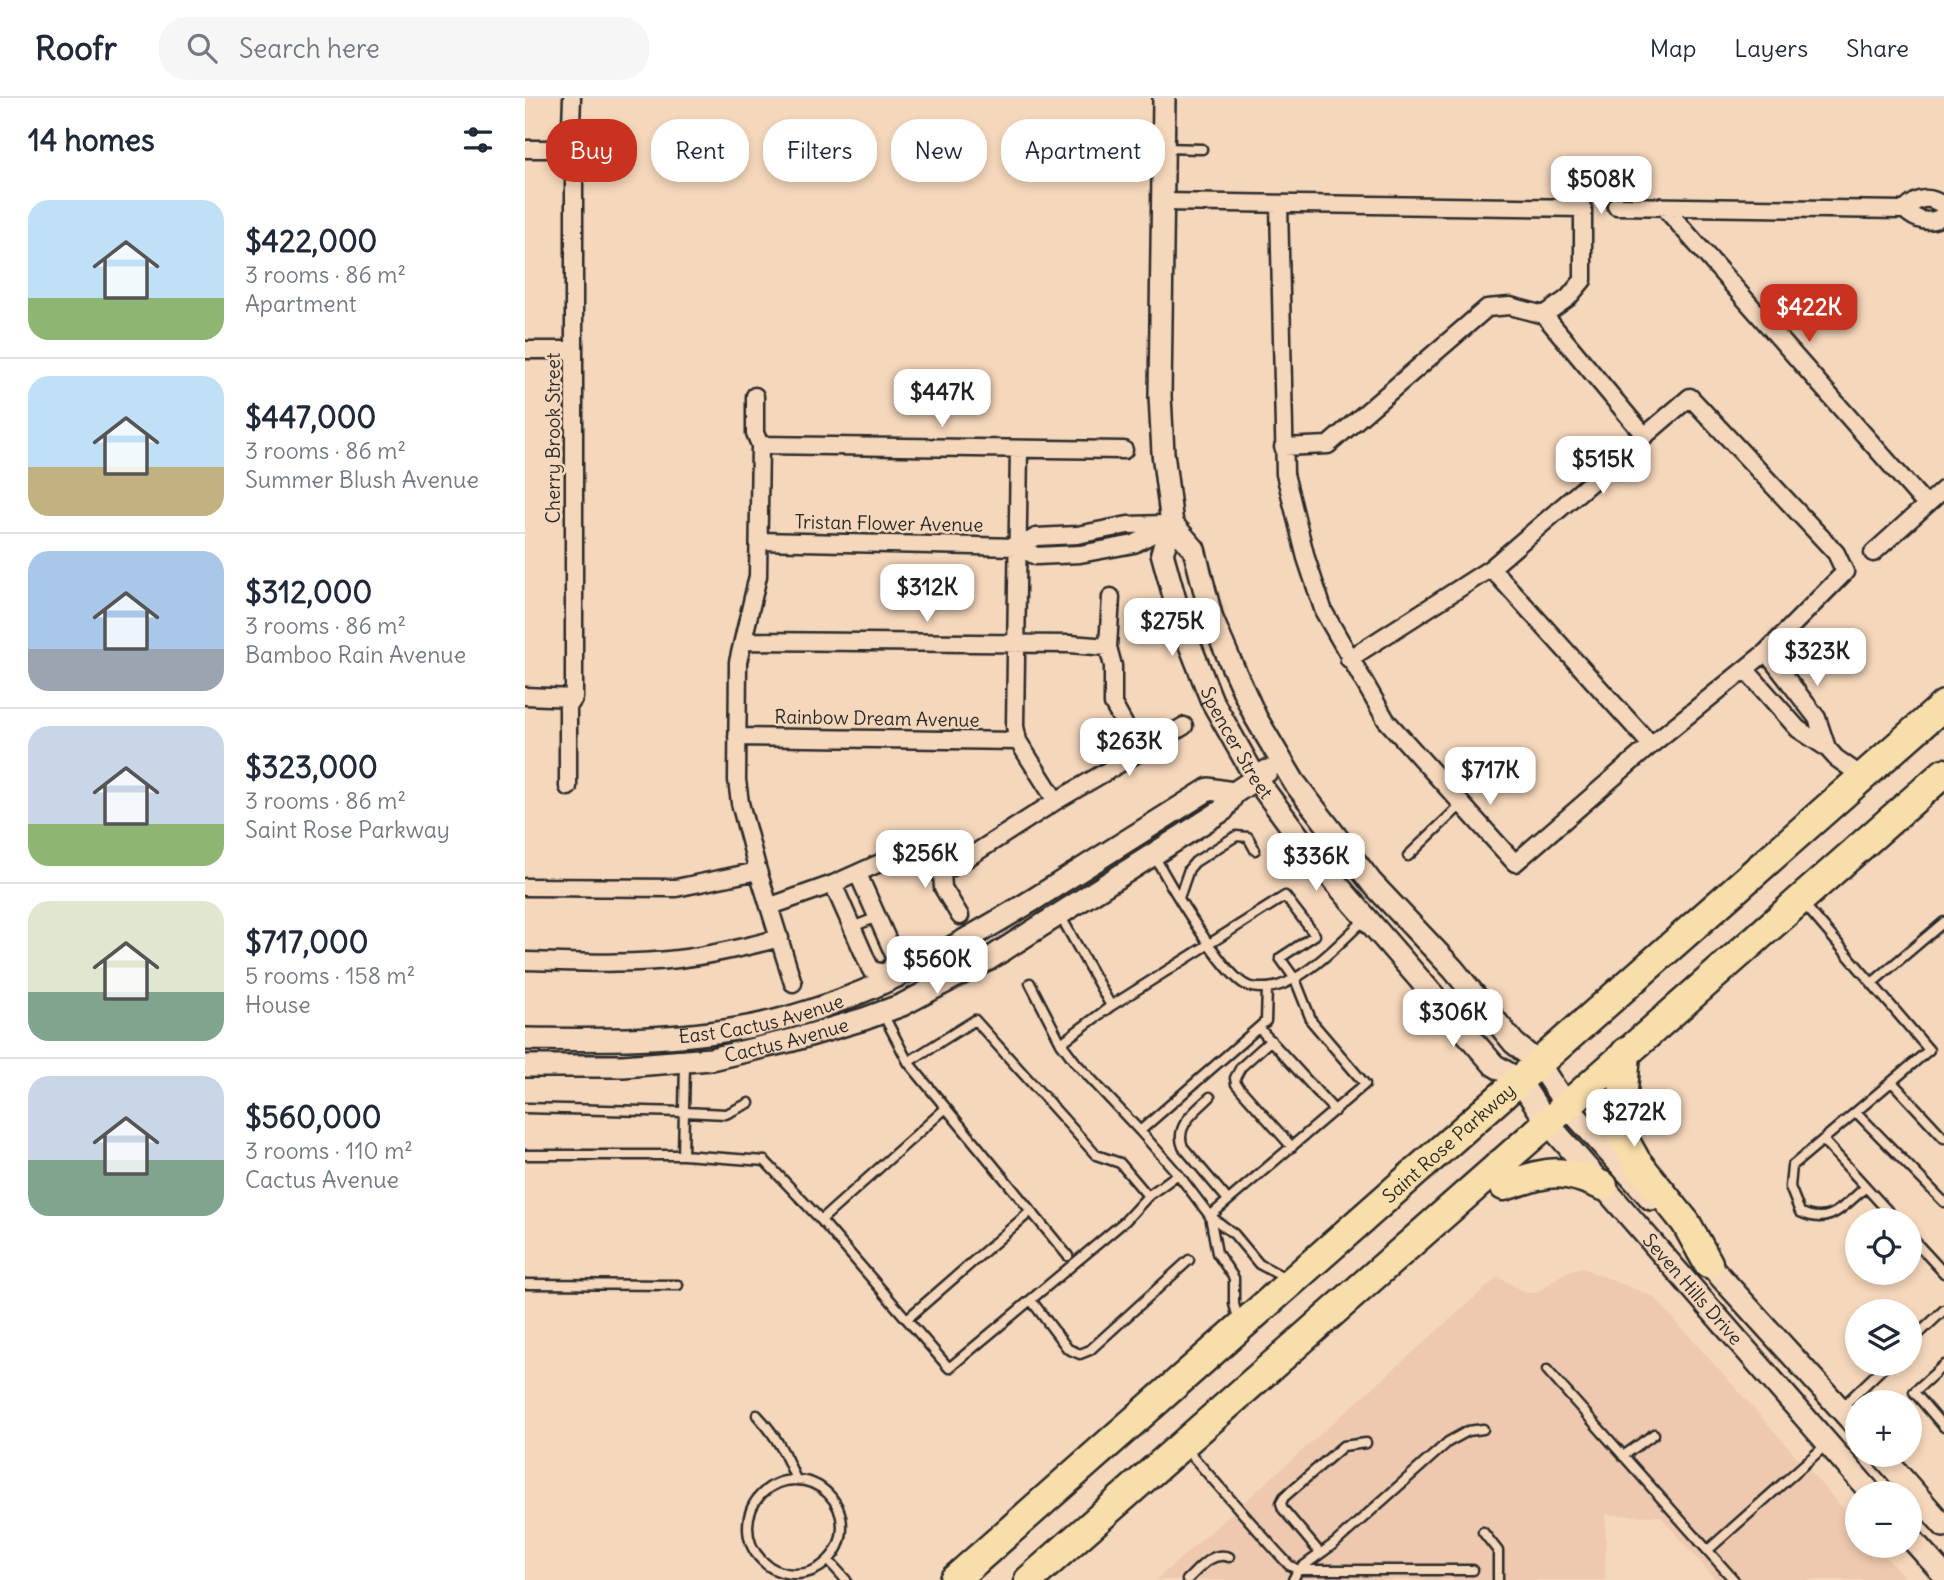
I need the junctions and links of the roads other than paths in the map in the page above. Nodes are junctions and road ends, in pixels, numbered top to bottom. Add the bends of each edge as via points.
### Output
1 (572, 98) edge
2 (1164, 98) edge
3 (571, 119) edge
4 (1164, 119) edge
5 (1165, 148) edge
6 (525, 149) edge
7 (546, 149) edge
8 (1202, 149) dead end
9 (574, 182) edge
10 (1163, 182) edge
11 (1162, 202) junction
12 (1279, 204) junction
13 (1616, 206) dead end
14 (1944, 206) edge
15 (1664, 207) junction
16 (1905, 210) junction
17 (1944, 215) edge
18 (1544, 315) junction
19 (525, 349) edge
20 (574, 349) junction
21 (755, 396) dead end
22 (1644, 435) junction
23 (760, 444) junction
24 (1283, 447) junction
25 (1019, 449) junction
26 (1124, 450) dead end
27 (1944, 488) edge
28 (1926, 505) junction
29 (1173, 524) junction
30 (1085, 533) junction
31 (759, 541) junction
32 (1018, 547) junction
33 (1090, 552) junction
34 (1873, 553) dead end
35 (1491, 568) junction
36 (1111, 597) dead end
37 (743, 641) junction
38 (1016, 643) junction
39 (1108, 647) junction
40 (1766, 652) junction
41 (1349, 659) junction
42 (1745, 669) junction
43 (525, 696) edge
44 (574, 698) junction
45 (1944, 705) edge
46 (1184, 726) dead end
47 (737, 737) junction
48 (1018, 741) junction
49 (1651, 745) junction
50 (1827, 748) junction
51 (1139, 751) junction
52 (1268, 770) junction
53 (1944, 773) edge
54 (1863, 776) junction
55 (568, 787) dead end
56 (1234, 793) junction
57 (1056, 801) junction
58 (1462, 804) junction
59 (1116, 848) junction
60 (1255, 850) dead end
61 (1154, 855) junction
62 (1408, 856) dead end
63 (758, 871) junction
64 (942, 872) junction
65 (858, 874) junction
66 (833, 884) junction
67 (525, 887) edge
68 (1179, 898) junction
69 (1800, 899) junction
70 (771, 906) junction
71 (1060, 915) junction
72 (960, 916) dead end
73 (878, 917) junction
74 (1366, 918) junction
75 (1944, 922) edge
76 (852, 928) junction
77 (780, 938) junction
78 (1210, 944) junction
79 (989, 959) junction
80 (525, 961) edge
81 (889, 977) junction
82 (1295, 979) junction
83 (793, 983) dead end
84 (1030, 983) dead end
85 (1872, 984) junction
86 (1267, 988) junction
87 (1111, 1006) junction
88 (883, 1012) junction
89 (754, 1025) junction
90 (1259, 1028) junction
91 (811, 1035) junction
92 (525, 1039) edge
93 (1271, 1040) junction
94 (1061, 1043) junction
95 (1626, 1052) junction
96 (678, 1062) junction
97 (908, 1062) junction
98 (525, 1066) edge
99 (1529, 1072) junction
100 (1893, 1083) junction
101 (1210, 1097) dead end
102 (749, 1103) dead end
103 (525, 1108) edge
104 (946, 1108) junction
105 (1335, 1111) junction
106 (684, 1112) junction
107 (1857, 1112) junction
108 (1557, 1114) junction
109 (1140, 1131) junction
110 (1944, 1138) edge
111 (1823, 1140) junction
112 (1292, 1147) junction
113 (525, 1154) edge
114 (683, 1155) junction
115 (1500, 1164) junction
116 (1178, 1174) junction
117 (1603, 1186) junction
118 (1866, 1187) junction
119 (1148, 1196) junction
120 (1229, 1200) junction
121 (1944, 1202) edge
122 (1885, 1208) edge
123 (1031, 1211) junction
124 (1209, 1216) junction
125 (821, 1220) junction
126 (1922, 1249) edge
127 (1068, 1256) dead end
128 (1189, 1261) dead end
129 (1708, 1264) junction
130 (1944, 1273) edge
131 (1291, 1281) junction
132 (525, 1284) edge
133 (678, 1285) dead end
134 (1031, 1300) junction
135 (1944, 1310) edge
136 (907, 1319) junction
137 (1240, 1326) junction
138 (1922, 1331) edge
139 (1944, 1365) edge
140 (1546, 1370) dead end
141 (1874, 1376) edge
142 (1840, 1409) junction
143 (1845, 1414) edge
144 (757, 1415) dead end
145 (1944, 1427) edge
146 (1483, 1429) dead end
147 (1654, 1434) dead end
148 (1366, 1443) dead end
149 (1828, 1444) junction
150 (1182, 1445) junction
151 (1623, 1456) junction
152 (1892, 1467) edge
153 (796, 1480) junction
154 (1860, 1481) edge
155 (1944, 1526) edge
156 (1483, 1532) dead end
157 (1708, 1550) junction
158 (1922, 1550) edge
159 (1319, 1553) junction
160 (1229, 1557) dead end
161 (828, 1560) junction
162 (775, 1570) junction
163 (1298, 1570) junction
164 (1472, 1570) dead end
165 (1944, 1575) edge
166 (771, 1580) edge
167 (846, 1580) edge
168 (954, 1580) edge
169 (1028, 1580) edge
170 (1187, 1580) edge
171 (1293, 1580) edge
172 (1498, 1580) edge
173 (1734, 1580) edge

1 - 3 street
2 - 4 main road, Spencer Street
5 - 8 lane
6 - 7 street
9 - 20 street, Cherry Brook Street
10 - 11 main road, Spencer Street
11 - 12 street
11 - 29 main road, Spencer Street via 1160,396
12 - 18 street via 1583,208 1583,280 1569,298
12 - 24 street
13 - 15 street
14 - 16 street via 1927,197
15 - 16 street
15 - 28 street
16 - 17 street via 1926,221
18 - 22 street
18 - 24 street via 1510,306 1487,308 1328,444
19 - 20 street
20 - 44 street, Cherry Brook Street
21 - 23 street via 755,432
22 - 35 street
22 - 40 street via 1690,397 1836,553 1845,572
23 - 25 street
23 - 31 street
24 - 41 street via 1306,558 1324,612
25 - 26 street
25 - 32 street
27 - 28 street
28 - 34 street
29 - 30 street, Tristan Flower Avenue via 1128,525
29 - 33 street, Tristan Flower Avenue via 1134,544
29 - 52 main road, Spencer Street via 1194,549 1212,619 1256,718
29 - 52 main road, Spencer Street via 1163,554 1182,625 1212,701
30 - 32 street, Tristan Flower Avenue via 1036,537
30 - 33 lane
31 - 32 street, Tristan Flower Avenue
31 - 37 street via 758,576
32 - 33 street, Tristan Flower Avenue via 1036,556
32 - 38 street
35 - 41 street
35 - 49 street
36 - 39 street
37 - 38 street
37 - 47 street via 738,662
38 - 39 street
38 - 48 street
39 - 51 street via 1113,704
40 - 42 street
40 - 50 street via 1817,718
41 - 58 street via 1386,720
42 - 49 street
42 - 50 street via 1798,729
43 - 44 street
44 - 55 street, Cherry Brook Street via 568,707
45 - 54 highway, Saint Rose Parkway
46 - 51 street
47 - 48 street, Rainbow Dream Avenue
47 - 63 street via 740,803
48 - 57 street
49 - 58 street via 1515,863
50 - 54 street
51 - 57 street
52 - 56 main road, Cactus Avenue
52 - 74 main road, Spencer Street via 1315,859
52 - 99 main road, Spencer Street via 1323,823 1453,969 1514,1043
53 - 69 highway
54 - 99 highway, Saint Rose Parkway
56 - 59 main road, East Cactus Avenue via 1209,789
56 - 61 main road, Cactus Avenue via 1223,810
57 - 64 street
58 - 62 lane
59 - 71 main road via 1109,861 1059,900
59 - 81 main road, East Cactus Avenue via 948,951
60 - 68 lane via 1248,837 1236,836 1195,862
61 - 68 lane
61 - 71 main road, Cactus Avenue
63 - 67 street via 676,888
63 - 70 street
64 - 65 street via 920,845
64 - 72 street via 943,888
65 - 66 street
65 - 73 street
66 - 70 street
66 - 76 street
68 - 78 lane
69 - 85 lane
69 - 95 highway
70 - 77 street
71 - 79 main road, Cactus Avenue
71 - 87 lane
73 - 76 lane
73 - 81 street via 896,959
74 - 82 lane
74 - 99 main road, Spencer Street via 1495,1065
75 - 85 lane
76 - 81 street via 871,970
77 - 80 street via 679,959
77 - 83 street
78 - 82 lane via 1286,896 1315,935 1280,958
78 - 86 lane via 1247,986
78 - 87 lane
79 - 81 main road via 969,960 913,984
79 - 88 main road, Cactus Avenue
81 - 89 main road, East Cactus Avenue via 828,1006
81 - 91 main road via 882,998 828,1020
82 - 86 lane
82 - 105 lane via 1312,1022 1365,1084
84 - 94 lane
85 - 100 lane via 1929,1050
86 - 90 lane via 1266,1021
87 - 94 lane
88 - 91 main road, Cactus Avenue
88 - 97 lane
89 - 92 main road, East Cactus Avenue via 673,1037
89 - 96 main road via 741,1038 684,1049 675,1056
90 - 93 lane
90 - 109 lane
91 - 96 main road, Cactus Avenue via 746,1053
93 - 105 lane
93 - 112 lane via 1241,1067 1236,1084
94 - 109 lane
95 - 108 highway
95 - 129 highway via 1621,1134 1636,1161 1686,1223
96 - 98 main road, Cactus Avenue
96 - 106 lane
97 - 104 lane
97 - 119 lane via 975,1020 1096,1155 1120,1163
99 - 108 main road, Seven Hills Drive
99 - 131 highway, Saint Rose Parkway
100 - 107 lane
100 - 110 lane
101 - 120 lane via 1185,1122 1180,1139
102 - 106 lane via 726,1114
103 - 106 lane
104 - 123 lane
104 - 125 lane
105 - 112 lane
106 - 114 lane
107 - 111 lane
107 - 121 lane
108 - 115 highway
108 - 117 main road, Seven Hills Drive
108 - 129 main road, Seven Hills Drive
109 - 116 lane
111 - 118 lane
111 - 118 lane via 1792,1166 1790,1187 1800,1212 1813,1218 1829,1217
112 - 120 lane
113 - 114 lane
114 - 125 lane via 765,1161
115 - 117 highway via 1504,1186 1565,1172
115 - 150 highway
116 - 119 lane
116 - 124 lane
117 - 149 main road, Seven Hills Drive
118 - 122 lane
119 - 134 lane
120 - 124 lane
123 - 127 lane
123 - 136 lane
124 - 131 lane via 1234,1234 1259,1264
124 - 137 lane via 1217,1253 1234,1278
125 - 136 lane
126 - 130 lane
128 - 134 lane via 1080,1354 1068,1349
129 - 142 main road, Seven Hills Drive
131 - 137 highway, Saint Rose Parkway
132 - 133 lane
134 - 136 lane via 949,1368
135 - 138 lane
137 - 168 highway, Saint Rose Parkway
139 - 145 lane via 1914,1392
140 - 151 lane
141 - 142 lane
142 - 143 main road, Seven Hills Drive
144 - 153 lane via 772,1431
146 - 159 lane via 1448,1442
147 - 151 lane
148 - 159 lane via 1343,1447 1282,1503
149 - 154 main road, Seven Hills Drive
149 - 157 lane
150 - 163 lane
150 - 169 highway
151 - 157 lane
152 - 155 main road
153 - 161 lane via 824,1490 840,1515 839,1544
153 - 162 lane via 766,1490 749,1517 753,1548
156 - 172 lane via 1498,1551
157 - 173 lane
158 - 165 main road
159 - 163 lane
160 - 170 lane via 1210,1559
161 - 162 lane via 806,1573
161 - 167 lane
162 - 166 lane
163 - 164 lane
163 - 171 lane

